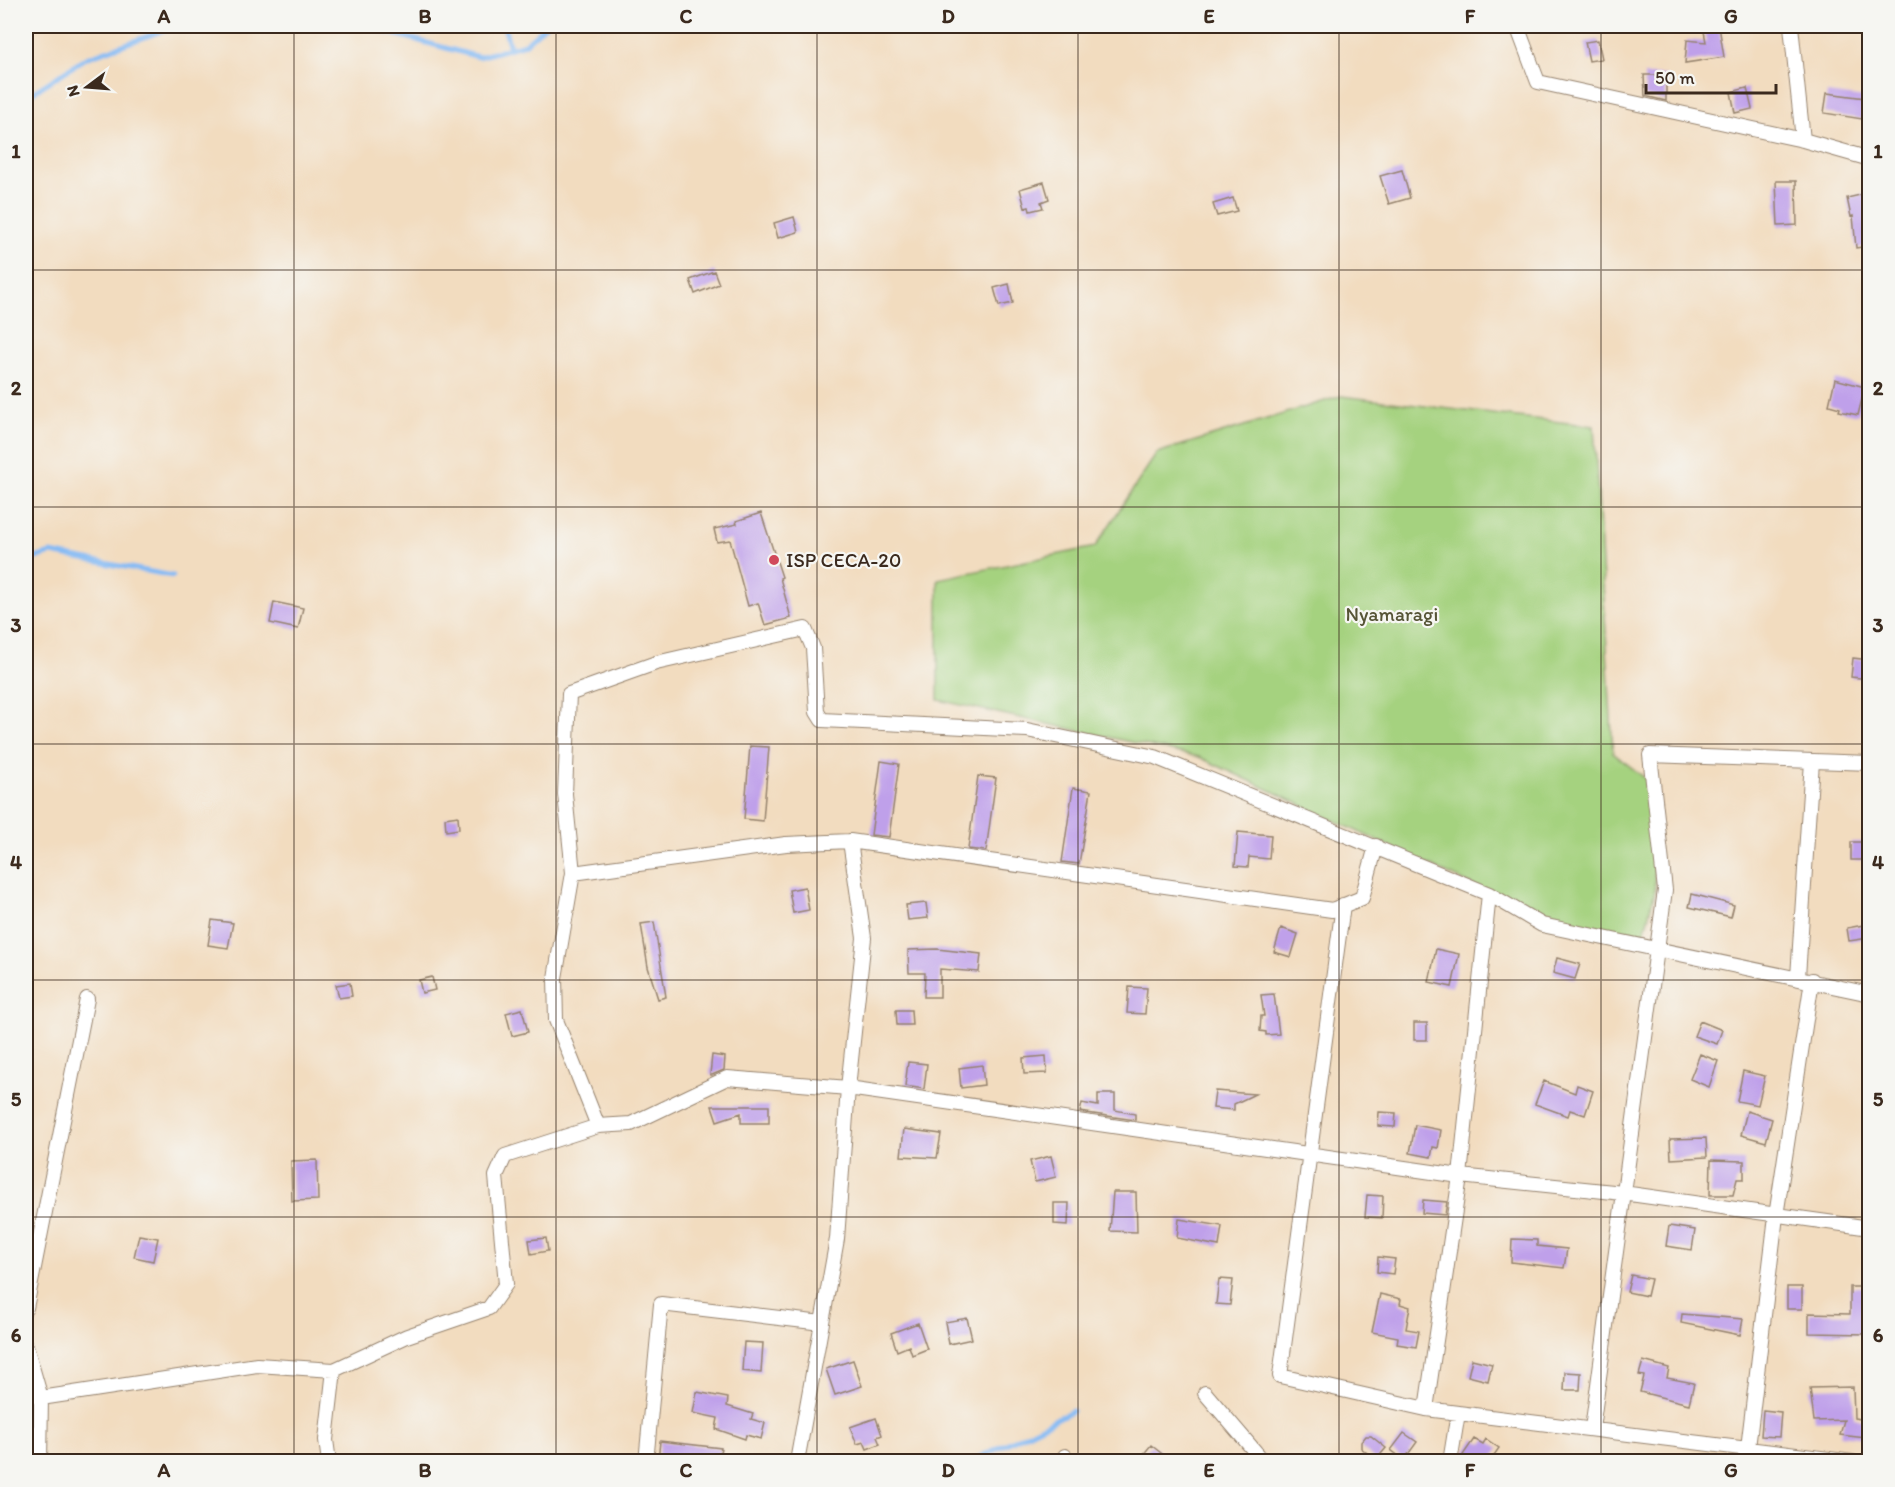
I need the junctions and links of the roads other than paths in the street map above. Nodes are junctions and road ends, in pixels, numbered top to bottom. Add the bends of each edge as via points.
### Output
1 (1517, 26) edge
2 (1791, 26) edge
3 (1803, 140) junction
4 (1869, 159) edge
5 (1812, 761) junction
6 (1869, 763) edge
7 (849, 841) junction
8 (1376, 846) junction
9 (573, 873) junction
10 (1489, 894) junction
11 (1343, 905) junction
12 (1658, 950) junction
13 (1805, 979) junction
14 (1869, 994) edge
15 (87, 999) dead end
16 (848, 1088) junction
17 (598, 1126) junction
18 (1310, 1155) junction
19 (1460, 1176) junction
20 (1623, 1194) junction
21 (1776, 1216) junction
22 (1869, 1228) edge
23 (26, 1308) edge
24 (822, 1323) junction
25 (26, 1346) edge
26 (334, 1370) junction
27 (1205, 1393) dead end
28 (41, 1398) junction
29 (1426, 1409) junction
30 (1458, 1413) junction
31 (1592, 1429) junction
32 (1748, 1448) junction
33 (40, 1461) edge
34 (329, 1461) edge
35 (646, 1461) edge
36 (797, 1461) edge
37 (1264, 1461) edge
38 (1450, 1461) edge
39 (1853, 1461) edge

1 - 3 street via 1538,82
2 - 3 street
3 - 4 street
5 - 6 street
5 - 12 street via 1650,754 1665,890
5 - 13 street
7 - 9 street via 786,844
7 - 11 street via 1332,909
7 - 16 street via 864,938
8 - 9 street via 1155,757 1028,730 822,720 817,712 813,648 805,629 656,663 569,694 565,794
8 - 10 street
8 - 11 street via 1362,898
9 - 17 street via 555,978 556,1020
10 - 12 street via 1542,925
10 - 19 street
11 - 18 street
12 - 13 street
12 - 20 street
13 - 14 street
13 - 21 street
15 - 23 street
16 - 17 street via 727,1078 631,1124
16 - 18 street
16 - 24 street via 837,1239
17 - 26 street via 505,1156 496,1176 506,1284 489,1308 407,1336
18 - 19 street
18 - 29 street via 1280,1376
19 - 20 street
19 - 29 street
20 - 21 street
20 - 31 street
21 - 22 street
21 - 32 street
24 - 35 street via 661,1304
24 - 36 street
25 - 28 street
26 - 28 street via 257,1365
26 - 34 street via 326,1440
27 - 37 street
28 - 33 street
29 - 30 street
30 - 31 street
30 - 38 street
31 - 32 street
32 - 39 street

